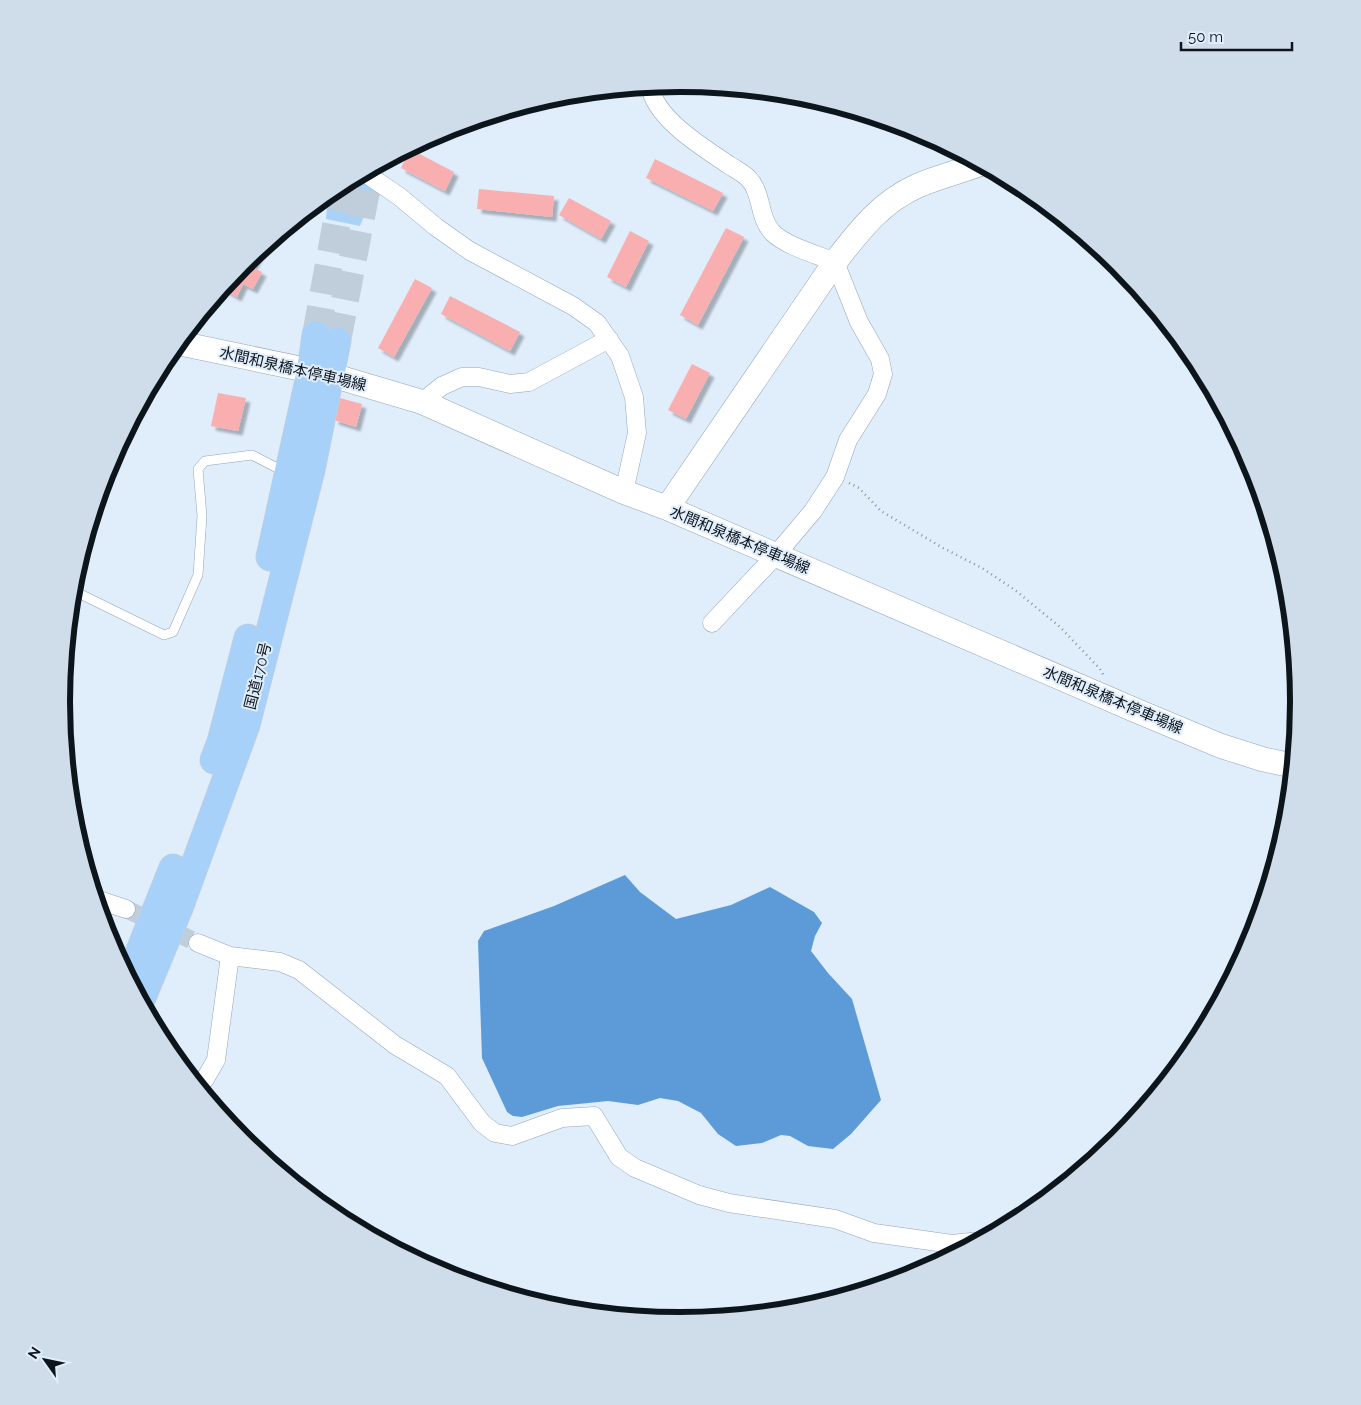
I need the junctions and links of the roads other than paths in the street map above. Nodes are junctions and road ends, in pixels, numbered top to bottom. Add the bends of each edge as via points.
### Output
1 (651, 93) edge
2 (972, 167) edge
3 (371, 177) edge
4 (835, 262) junction
5 (326, 338) tunnel mouth
6 (609, 339) junction
7 (186, 345) edge
8 (321, 373) junction
9 (422, 402) junction
10 (288, 474) junction
11 (624, 492) junction
12 (667, 508) junction
13 (775, 556) junction
14 (80, 594) edge
15 (712, 623) dead end
16 (1288, 765) edge
17 (103, 901) edge
18 (126, 909) tunnel mouth
19 (198, 943) tunnel mouth
20 (230, 956) junction
21 (132, 971) edge
22 (144, 993) edge
23 (202, 1082) edge
24 (965, 1243) edge

1 - 4 street via 664,115 689,138 748,178 773,233
2 - 4 main road via 918,185 892,200 857,233
3 - 6 street via 470,250 573,306 597,323
4 - 12 main road
4 - 13 street via 859,322 880,359 883,374 877,394 848,440 836,477 813,511
5 - 8 highway, 国道170号
6 - 9 street via 529,382 510,384 462,377 442,386
6 - 11 street via 620,356 634,397 637,433
7 - 8 main road, 水間和泉橋本停車場線
8 - 9 main road, 水間和泉橋本停車場線
8 - 10 highway, 国道170号
8 - 22 highway, 国道170号 via 311,470 246,725 179,908
9 - 11 main road, 水間和泉橋本停車場線
10 - 14 lane via 252,455 206,461 198,469 202,516 198,575 173,632 164,636
10 - 21 highway, 国道170号 via 221,742
11 - 12 main road, 水間和泉橋本停車場線
12 - 13 main road, 水間和泉橋本停車場線
13 - 15 street
13 - 16 main road, 水間和泉橋本停車場線 via 1221,746
17 - 18 street
19 - 20 street
20 - 23 street via 216,1060
20 - 24 street via 280,962 299,970 396,1045 447,1076 482,1123 495,1133 512,1136 562,1118 594,1116 619,1156 635,1168 699,1195 729,1203 835,1219 874,1233 952,1244

